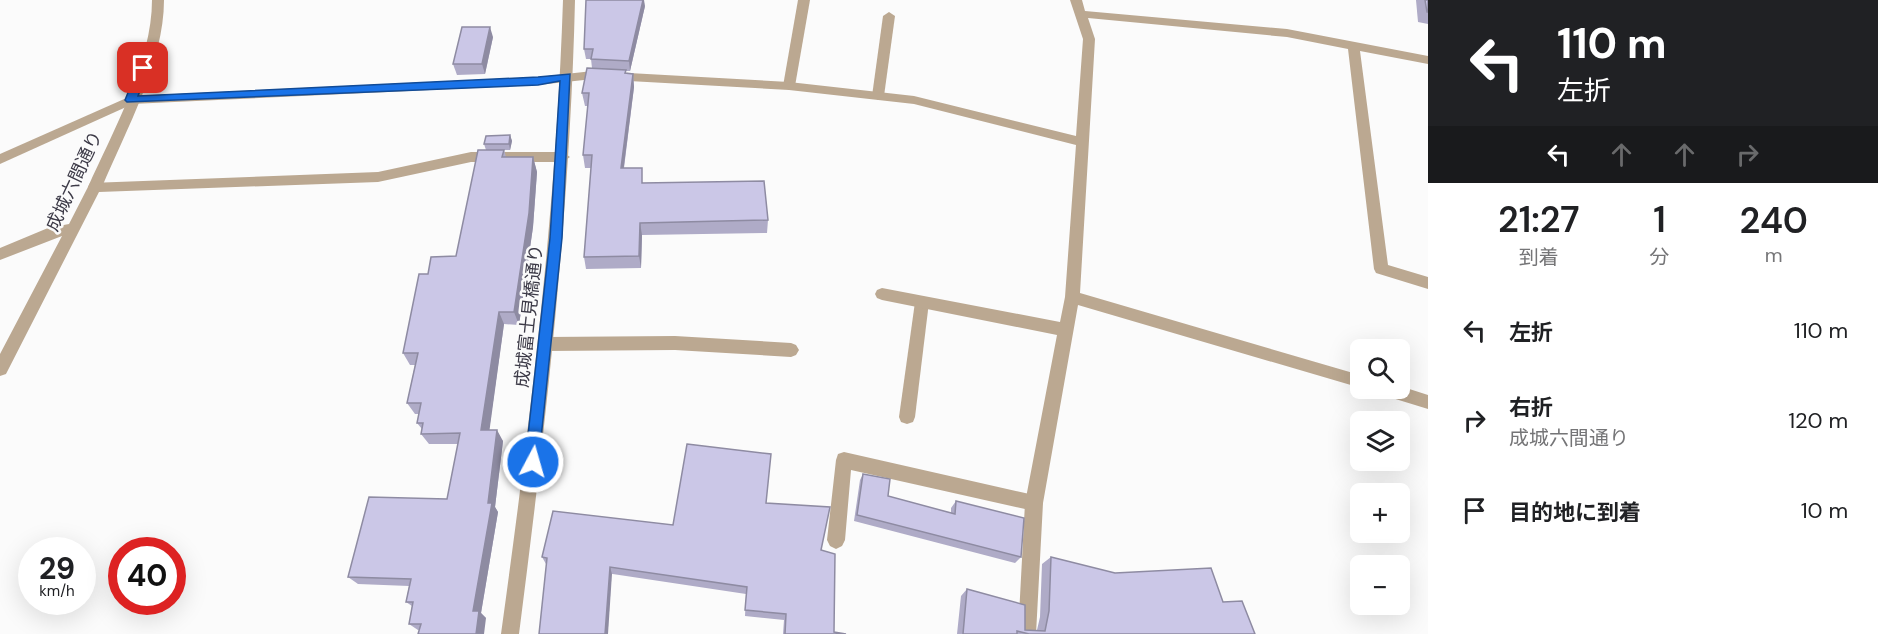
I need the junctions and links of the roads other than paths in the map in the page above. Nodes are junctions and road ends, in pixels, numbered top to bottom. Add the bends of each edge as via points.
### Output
1 (158, 0) edge
2 (569, 0) edge
3 (804, 0) edge
4 (1076, 0) edge
5 (1082, 14) junction
6 (889, 16) dead end
7 (1354, 46) junction
8 (1428, 60) edge
9 (566, 76) junction
10 (789, 86) junction
11 (878, 96) junction
12 (131, 100) junction
13 (1083, 142) junction
14 (562, 157) junction
15 (0, 159) edge
16 (95, 187) junction
17 (75, 228) junction
18 (0, 254) edge
19 (1428, 283) edge
20 (882, 294) dead end
21 (1072, 297) junction
22 (922, 302) junction
23 (1066, 330) junction
24 (546, 344) junction
25 (791, 350) dead end
26 (0, 369) edge
27 (1350, 379) edge
28 (1410, 397) edge
29 (1428, 402) edge
30 (907, 417) dead end
31 (1034, 503) junction
32 (836, 540) dead end
33 (510, 634) edge
34 (1028, 634) edge

1 - 12 street, 成城六間通り via 150,52
2 - 9 street, 成城富士見橋通り
3 - 10 street
4 - 5 street
5 - 7 street via 1287,33
5 - 13 street via 1089,39
6 - 11 street
7 - 8 street
7 - 19 street via 1382,269
9 - 10 street
9 - 12 street via 538,81
9 - 14 street, 成城富士見橋通り
10 - 11 street
11 - 13 street via 914,99
12 - 15 street
12 - 16 street, 成城六間通り
13 - 21 street
14 - 16 street via 471,157 378,177
14 - 24 street, 成城富士見橋通り
16 - 17 street, 成城六間通り
17 - 18 street via 52,232
17 - 26 street, 成城六間通り
20 - 22 street
21 - 23 street
21 - 27 street
22 - 23 street
22 - 30 street
23 - 31 street
24 - 25 street via 675,343
24 - 33 street, 成城富士見橋通り
28 - 29 street
31 - 32 street via 843,460
31 - 34 street

